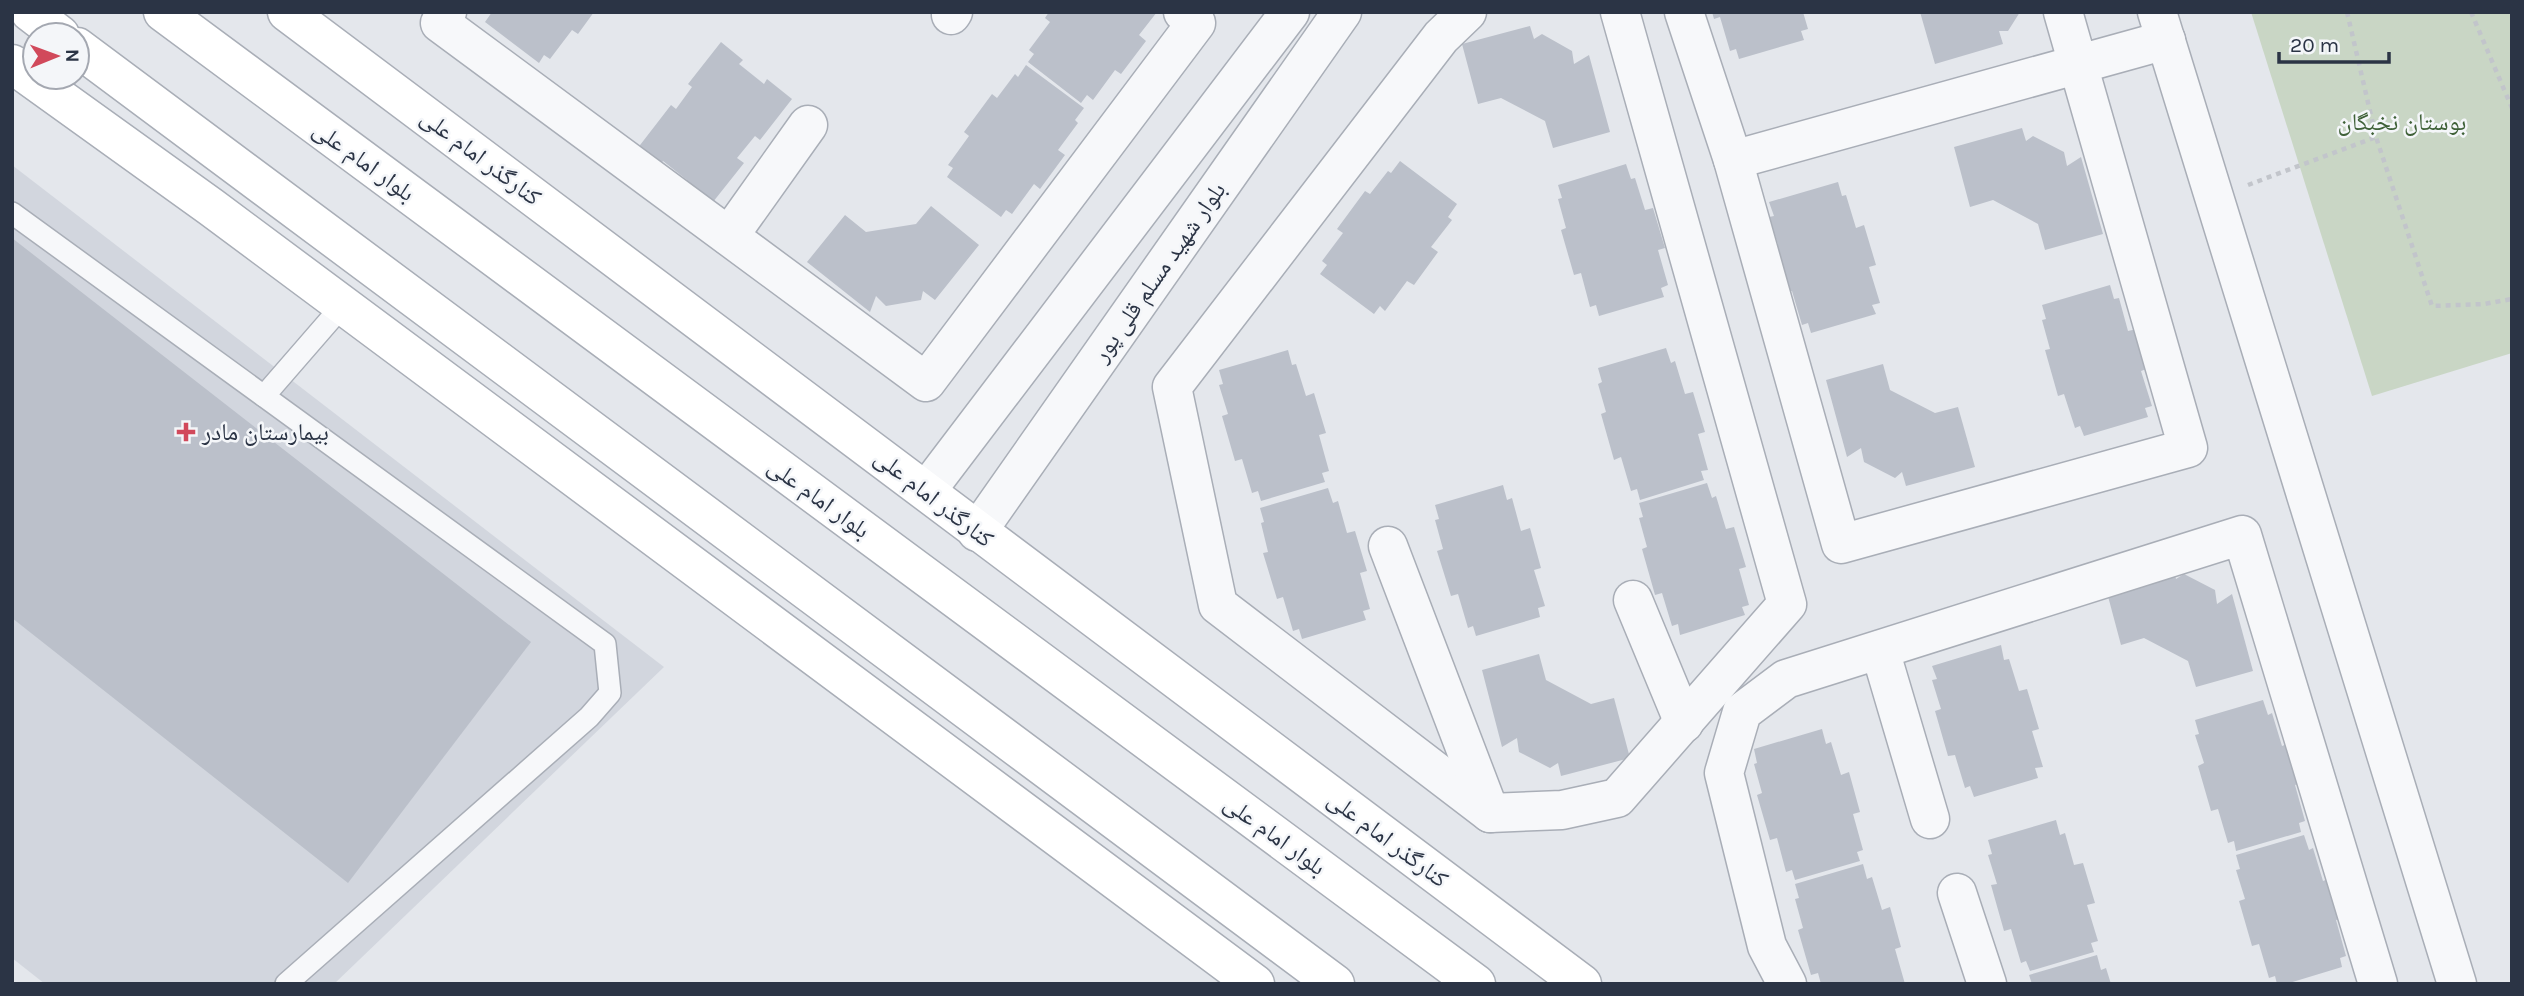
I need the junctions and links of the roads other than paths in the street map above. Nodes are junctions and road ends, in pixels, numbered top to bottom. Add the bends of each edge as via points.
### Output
1 (163, 12) edge
2 (287, 12) edge
3 (447, 12) edge
4 (1183, 12) edge
5 (1467, 12) edge
6 (1619, 12) edge
7 (1684, 12) edge
8 (2063, 12) edge
9 (1287, 13) edge
10 (2161, 26) edge
11 (1331, 27) edge
12 (91, 57) edge
13 (12, 64) edge
14 (2078, 64) junction
15 (807, 125) dead end
16 (1733, 160) junction
17 (12, 213) edge
18 (729, 236) junction
19 (343, 305) junction
20 (264, 396) junction
21 (927, 491) junction
22 (977, 532) junction
23 (1388, 546) dead end
24 (1633, 600) dead end
25 (1880, 650) junction
26 (1684, 723) junction
27 (1490, 813) junction
28 (1930, 819) dead end
29 (1957, 893) dead end
30 (286, 984) edge
31 (1255, 984) edge
32 (1335, 984) edge
33 (1476, 984) edge
34 (1582, 984) edge
35 (1787, 984) edge
36 (1987, 984) edge
37 (2378, 984) edge
38 (2457, 984) edge

1 - 33 main road, بلوار امام علی
2 - 21 main road, کنارگذر امام علی
3 - 18 street via 440,23
4 - 18 street via 1196,23 926,382
5 - 27 street via 1441,37 1171,387 1218,605
6 - 26 street via 1787,604
7 - 16 street
8 - 14 street
9 - 11 street
9 - 21 street, بلوار شهید مسلم قلی پور
10 - 14 street
10 - 38 street
11 - 22 street, بلوار شهید مسلم قلی پور
12 - 32 main road
13 - 19 main road
14 - 16 street
14 - 16 street via 2188,448 1841,544
15 - 18 street
17 - 20 lane
19 - 20 lane
19 - 31 main road
20 - 30 lane via 605,644 610,693 589,717
21 - 22 main road, کنارگذر امام علی
22 - 34 main road, کنارگذر امام علی
23 - 27 street
24 - 26 street
25 - 28 street
25 - 35 street via 1786,679 1742,712 1724,773 1767,946
25 - 37 street via 2242,535
26 - 27 street via 1617,798 1562,810
29 - 36 street

